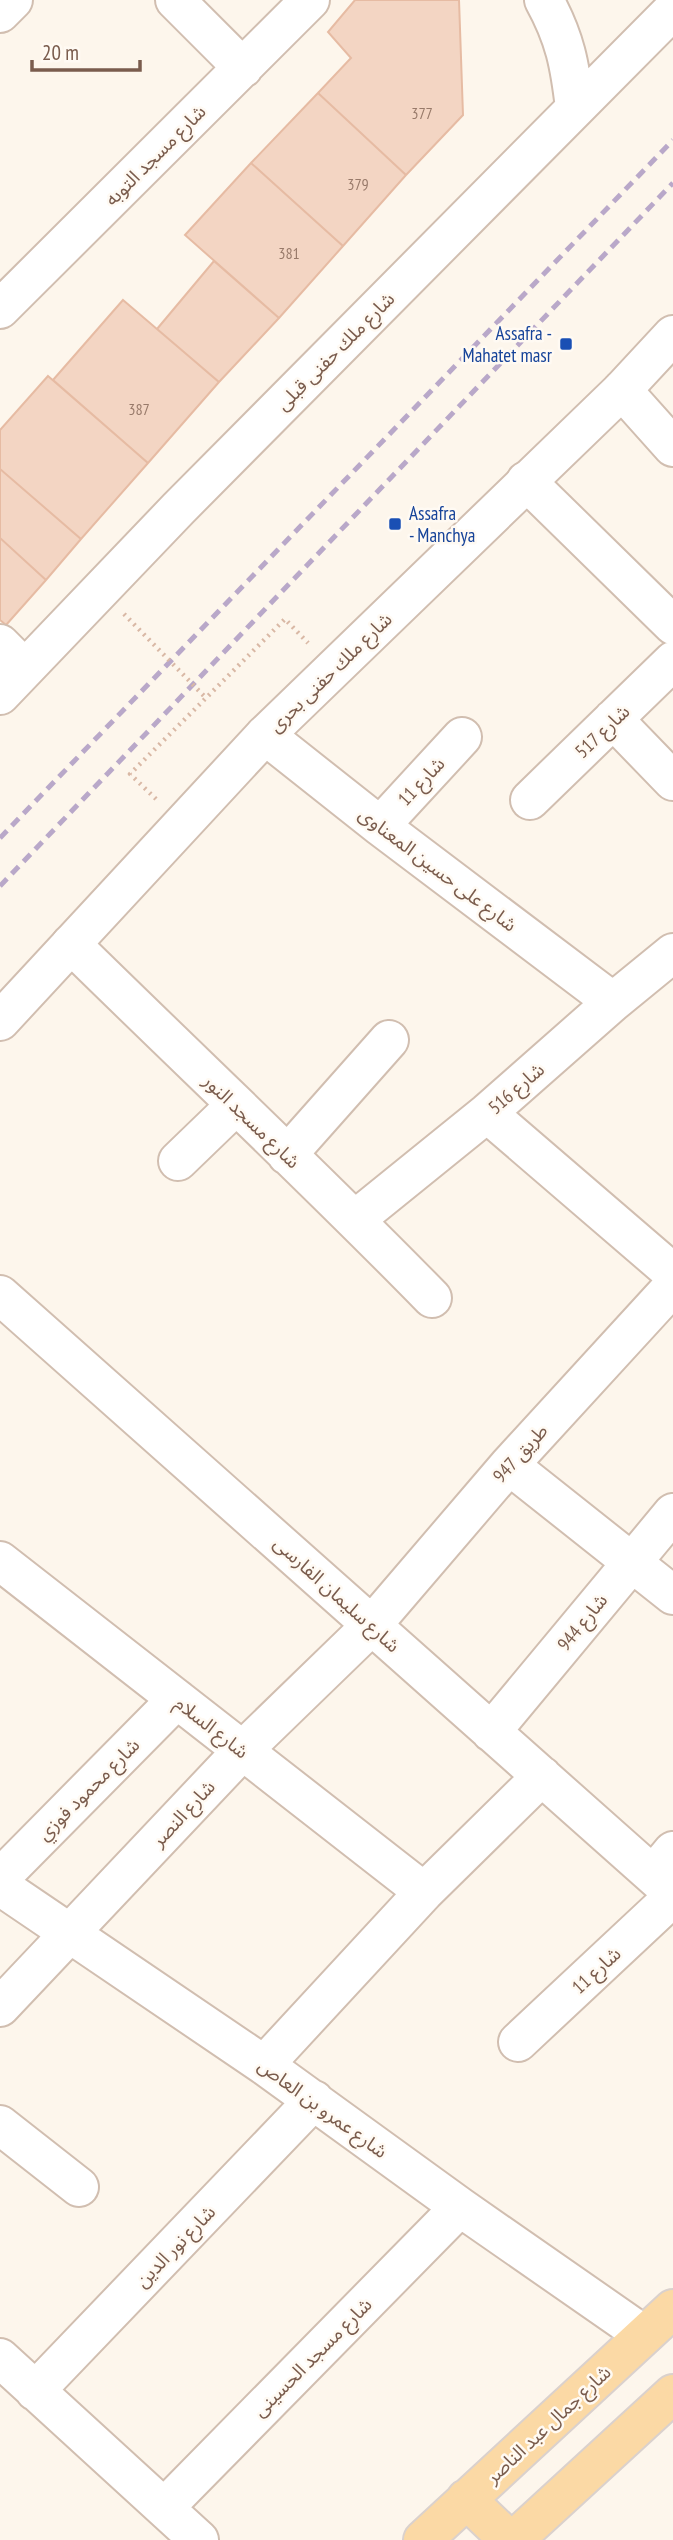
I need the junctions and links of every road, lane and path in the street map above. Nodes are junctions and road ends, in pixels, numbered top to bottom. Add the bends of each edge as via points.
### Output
1 (13, 0) edge
2 (175, 0) edge
3 (310, 0) edge
4 (544, 0) edge
5 (673, 10) edge
6 (0, 13) edge
7 (243, 68) junction
8 (575, 108) junction
9 (0, 309) edge
10 (673, 335) edge
11 (622, 390) junction
12 (673, 447) edge
13 (526, 481) junction
14 (124, 614) dead end
15 (285, 619) dead end
16 (673, 625) edge
17 (673, 661) edge
18 (8, 669) edge
19 (206, 698) junction
20 (613, 719) junction
21 (265, 734) junction
22 (462, 737) dead end
23 (130, 774) dead end
24 (673, 781) edge
25 (530, 800) dead end
26 (380, 826) junction
27 (71, 944) junction
28 (673, 953) edge
29 (613, 1002) junction
30 (0, 1021) edge
31 (389, 1040) dead end
32 (235, 1106) junction
33 (487, 1113) junction
34 (287, 1155) junction
35 (178, 1161) dead end
36 (356, 1219) junction
37 (673, 1273) edge
38 (673, 1286) edge
39 (0, 1296) edge
40 (432, 1297) dead end
41 (509, 1465) junction
42 (673, 1513) edge
43 (0, 1561) edge
44 (631, 1562) junction
45 (673, 1595) edge
46 (372, 1625) junction
47 (177, 1699) junction
48 (491, 1732) junction
49 (242, 1751) junction
50 (542, 1776) junction
51 (0, 1878) edge
52 (668, 1879) edge
53 (0, 1886) edge
54 (424, 1892) junction
55 (69, 1934) junction
56 (0, 2007) edge
57 (518, 2042) dead end
58 (264, 2065) junction
59 (314, 2101) junction
60 (0, 2125) edge
61 (79, 2187) dead end
62 (460, 2207) junction
63 (673, 2309) edge
64 (644, 2335) junction
65 (0, 2358) edge
66 (35, 2391) junction
67 (673, 2394) edge
68 (466, 2499) junction
69 (164, 2508) junction
70 (199, 2540) edge
71 (424, 2540) edge
72 (511, 2540) edge

1 - 6 street
2 - 7 street
3 - 7 street, شارع مسجد التوبه
4 - 8 street via 570,61
5 - 8 street, شارع ملك حفنى قبلى
7 - 9 street, شارع مسجد التوبه
8 - 18 street, شارع ملك حفنى قبلى
10 - 11 street, شارع ملك حفنى بحرى
11 - 12 street
11 - 13 street, شارع ملك حفنى بحرى
13 - 16 street
13 - 21 street, شارع ملك حفنى بحرى
14 - 19 path, bridge
15 - 19 path
17 - 20 street, شارع 517
19 - 23 path
20 - 24 street
20 - 25 street, شارع 517
21 - 26 street, شارع على حسين المعناوى
21 - 27 street, شارع ملك حفنى بحرى
22 - 26 street, شارع 11
26 - 29 street, شارع على حسين المعناوى
27 - 30 street, شارع ملك حفنى بحرى
27 - 32 street, شارع مسجد النور
28 - 29 street, شارع 516
29 - 33 street, شارع 516
31 - 34 street
32 - 34 street, شارع مسجد النور
32 - 35 street
33 - 36 street, شارع 516
33 - 37 street
34 - 36 street, شارع مسجد النور
36 - 40 street, شارع مسجد النور
38 - 41 street, طريق 947
39 - 46 street, شارع سليمان الفارسى
41 - 44 street
41 - 46 street, طريق 947
42 - 44 street, شارع 944
43 - 47 street, شارع السلام
44 - 45 street
44 - 48 street, شارع 944
46 - 48 street, شارع سليمان الفارسى
46 - 49 street, شارع النصر
47 - 49 street, شارع السلام
47 - 51 street, شارع محمود فوزي
48 - 50 street, شارع سليمان الفارسى
49 - 54 street, شارع السلام
49 - 55 street, شارع النصر
50 - 52 street, شارع سليمان الفارسى
50 - 54 street
52 - 57 street, شارع 11
53 - 55 street, شارع عمرو بن العاص
54 - 58 street
55 - 56 street, شارع النصر
55 - 58 street, شارع عمرو بن العاص
58 - 59 street, شارع عمرو بن العاص
59 - 62 street, شارع عمرو بن العاص
59 - 66 street, شارع نور الدين
60 - 61 street
62 - 64 street, شارع عمرو بن العاص
62 - 69 street, شارع مسجد الحسينى
63 - 64 main road, شارع جمال عبد الناصر
64 - 68 main road, شارع جمال عبد الناصر
65 - 66 street
66 - 69 street
67 - 72 main road
68 - 71 main road, شارع جمال عبد الناصر
68 - 72 main road
69 - 70 street

